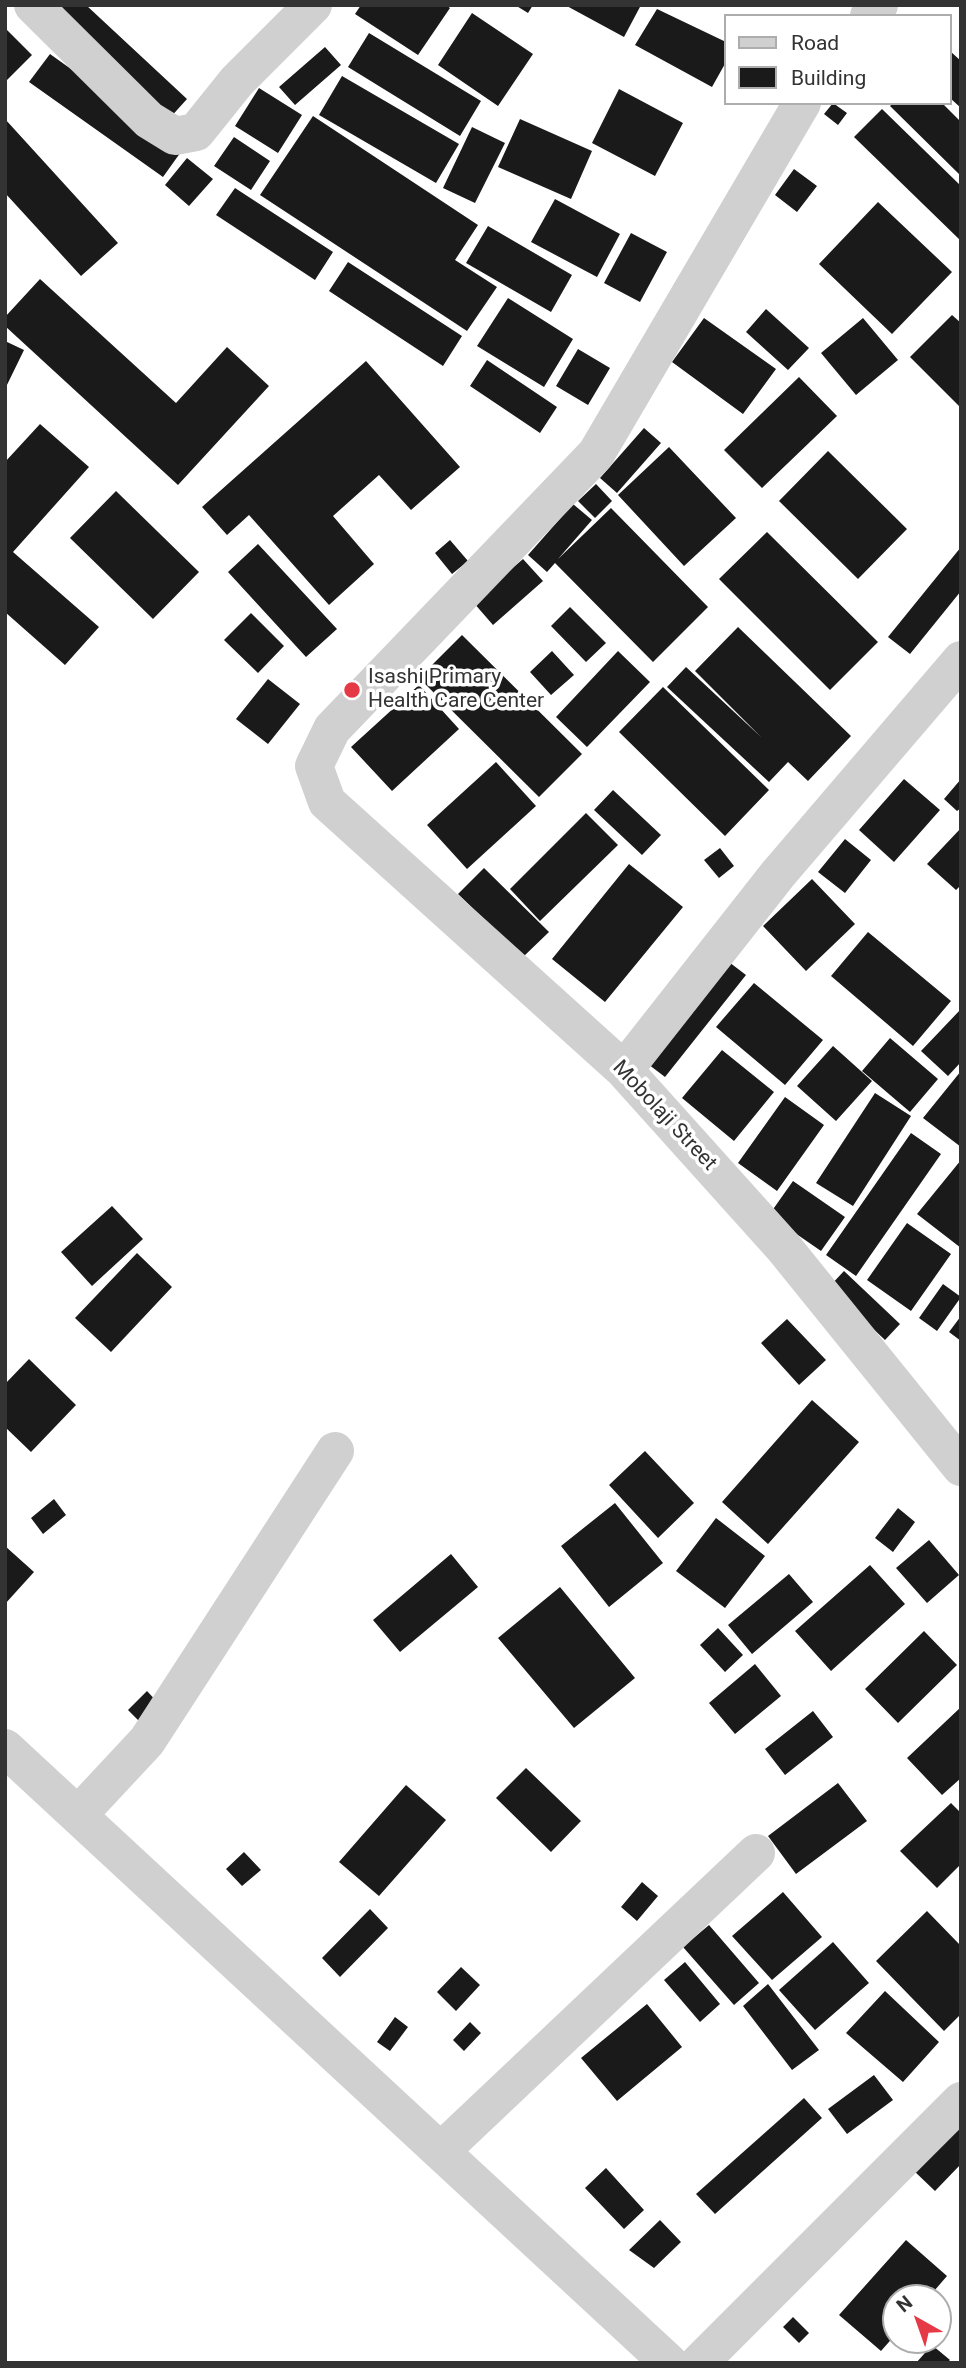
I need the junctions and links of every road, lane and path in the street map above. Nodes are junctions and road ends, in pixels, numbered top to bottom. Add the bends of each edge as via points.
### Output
1 (33, 5) edge
2 (313, 5) edge
3 (801, 105) edge
4 (961, 660) edge
5 (624, 1070) junction
6 (335, 1451) dead end
7 (961, 1467) edge
8 (5, 1748) edge
9 (78, 1815) junction
10 (756, 1853) dead end
11 (961, 2101) edge
12 (440, 2151) junction
13 (668, 2363) edge
14 (699, 2363) edge

1 - 2 street via 149,120 175,136 196,132 237,81
3 - 5 street, Mobolaji Street via 596,454 332,729 314,766 327,802
4 - 5 street via 778,874
5 - 7 street, Mobolaji Street via 784,1248
6 - 9 street via 147,1741
8 - 9 street
9 - 12 street
10 - 12 street
11 - 14 street
12 - 13 street

